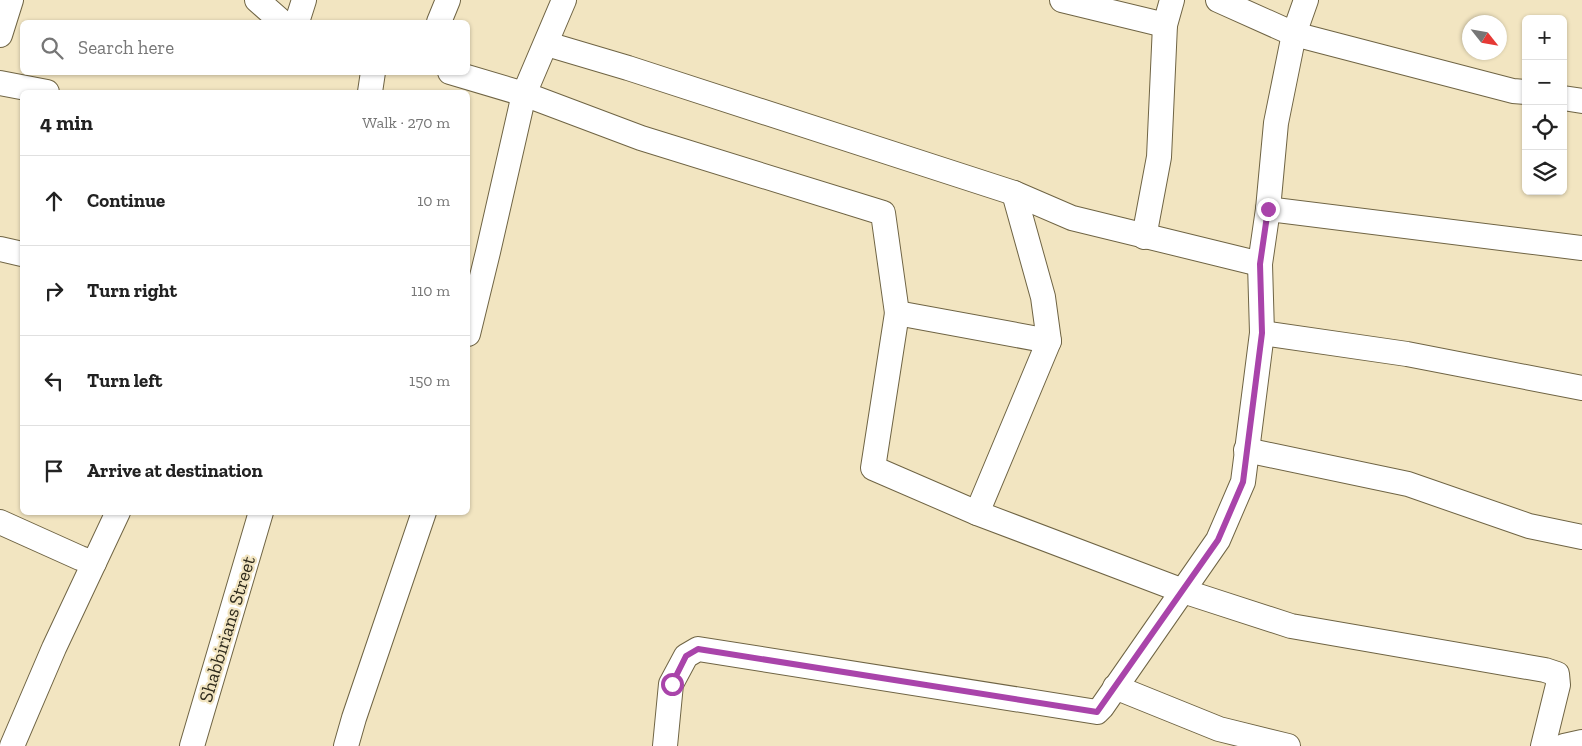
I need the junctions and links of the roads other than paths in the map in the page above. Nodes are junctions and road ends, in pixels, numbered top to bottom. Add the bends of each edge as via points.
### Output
1 (11, 0) edge
2 (257, 0) edge
3 (304, 0) edge
4 (448, 0) edge
5 (564, 0) edge
6 (1062, 0) edge
7 (1172, 0) edge
8 (1218, 0) edge
9 (1306, 0) edge
10 (280, 20) edge
11 (299, 20) edge
12 (440, 20) edge
13 (1165, 25) junction
14 (1294, 34) junction
15 (0, 35) edge
16 (547, 44) junction
17 (373, 75) edge
18 (460, 75) edge
19 (0, 83) edge
20 (36, 90) edge
21 (370, 90) edge
22 (1522, 92) edge
23 (524, 94) junction
24 (1567, 98) edge
25 (1582, 100) edge
26 (1014, 194) junction
27 (1268, 209) junction
28 (1144, 237) junction
29 (1582, 248) edge
30 (0, 249) edge
31 (20, 254) edge
32 (1260, 264) junction
33 (897, 313) junction
34 (470, 326) edge
35 (1262, 333) junction
36 (1049, 342) junction
37 (1582, 388) edge
38 (1246, 450) junction
39 (977, 513) junction
40 (117, 515) edge
41 (260, 515) edge
42 (423, 515) edge
43 (0, 522) edge
44 (1582, 537) edge
45 (94, 563) junction
46 (1183, 591) junction
47 (1115, 687) junction
48 (1217, 738) edge
49 (1582, 742) edge
50 (12, 746) edge
51 (192, 746) edge
52 (346, 746) edge
53 (664, 746) edge
54 (1288, 746) edge
55 (1543, 746) edge
56 (1564, 746) edge

1 - 15 street
2 - 10 street
3 - 11 street
4 - 12 street
5 - 16 street
6 - 13 street
7 - 13 street
8 - 14 street
9 - 14 street
13 - 28 street via 1159,157
14 - 22 street
14 - 27 street via 1276,123
16 - 23 street
16 - 26 street
17 - 21 street
18 - 23 street
19 - 20 street
23 - 33 street via 641,138 883,213
23 - 34 street
24 - 25 street
26 - 28 street via 1072,218
26 - 36 street via 1043,297
27 - 29 street
27 - 32 street
28 - 32 street
30 - 31 street
32 - 35 street
33 - 36 street
33 - 39 street via 873,468
35 - 37 street via 1406,354
35 - 38 street
36 - 39 street
38 - 44 street via 1408,484 1529,526
38 - 46 street via 1243,482 1218,540
39 - 46 street
40 - 45 street
41 - 51 street, Shabbirians Street
42 - 52 street
43 - 45 street
45 - 50 street
46 - 47 street
46 - 55 street via 1291,626 1557,674 1558,685
47 - 48 street
47 - 53 street via 1097,712 698,649 686,656 672,684
48 - 54 street
49 - 56 street

